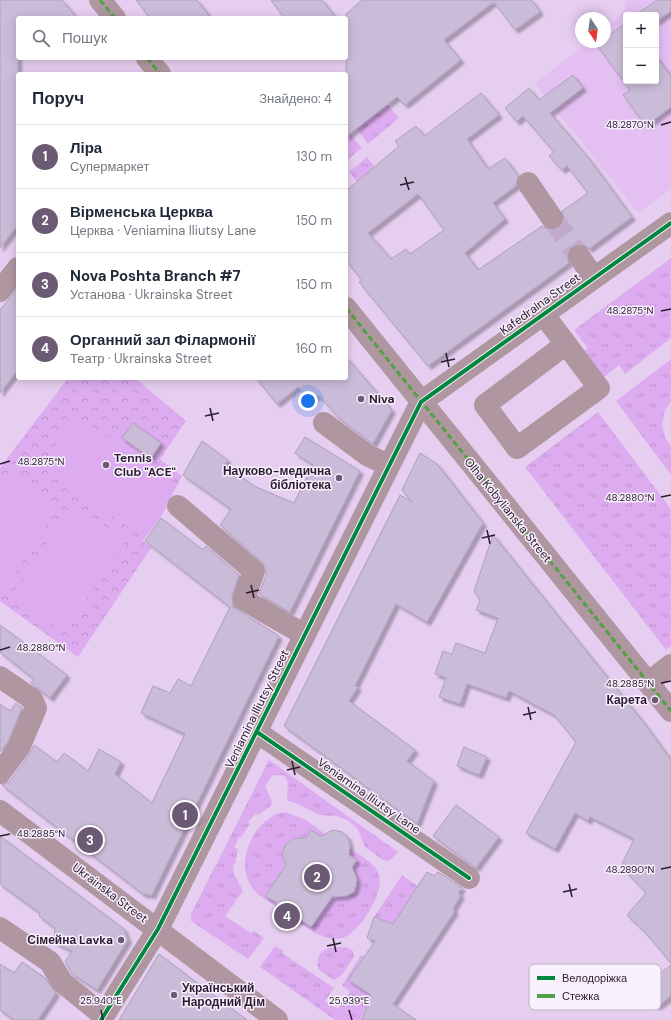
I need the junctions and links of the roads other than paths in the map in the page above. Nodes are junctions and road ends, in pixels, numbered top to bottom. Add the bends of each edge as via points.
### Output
1 (100, 0) edge
2 (113, 16) edge
3 (149, 60) edge
4 (158, 72) edge
5 (528, 183) dead end
6 (552, 218) tunnel mouth
7 (671, 223) edge
8 (579, 256) tunnel mouth
9 (16, 271) edge
10 (594, 278) junction
11 (0, 291) edge
12 (348, 311) edge
13 (543, 314) junction
14 (566, 344) junction
15 (421, 402) junction
16 (324, 423) dead end
17 (388, 466) junction
18 (178, 506) dead end
19 (305, 635) junction
20 (671, 665) edge
21 (0, 677) edge
22 (648, 682) junction
23 (671, 711) edge
24 (258, 732) junction
25 (0, 772) edge
26 (0, 811) edge
27 (469, 878) dead end
28 (0, 928) edge
29 (158, 929) junction
30 (251, 1011) edge
31 (103, 1018) edge
32 (277, 1020) edge

1 - 2 street
3 - 4 street
5 - 6 street
7 - 10 street, Kafedralna Street
8 - 10 street
9 - 11 street
10 - 13 street, Kafedralna Street
12 - 15 street, Olha Kobylianska Street
13 - 14 street
13 - 15 street, Kafedralna Street
14 - 14 street via 485,404 517,448 599,388
15 - 17 street, Veniamina Iliutsy Street
15 - 22 street, Olha Kobylianska Street
16 - 17 street via 368,455
17 - 19 street, Veniamina Iliutsy Street
18 - 19 street via 254,571 244,600
19 - 24 street, Veniamina Iliutsy Street
20 - 22 street
21 - 25 street via 32,699 36,708 19,748
22 - 23 street, Olha Kobylianska Street
24 - 27 street, Veniamina Iliutsy Lane
24 - 29 street, Veniamina Iliutsy Street
26 - 29 street, Ukrainska Street
28 - 31 street via 50,962 62,982
29 - 30 street, Ukrainska Street
29 - 31 street, Veniamina Iliutsy Street
30 - 32 street, Ukrainska Street

